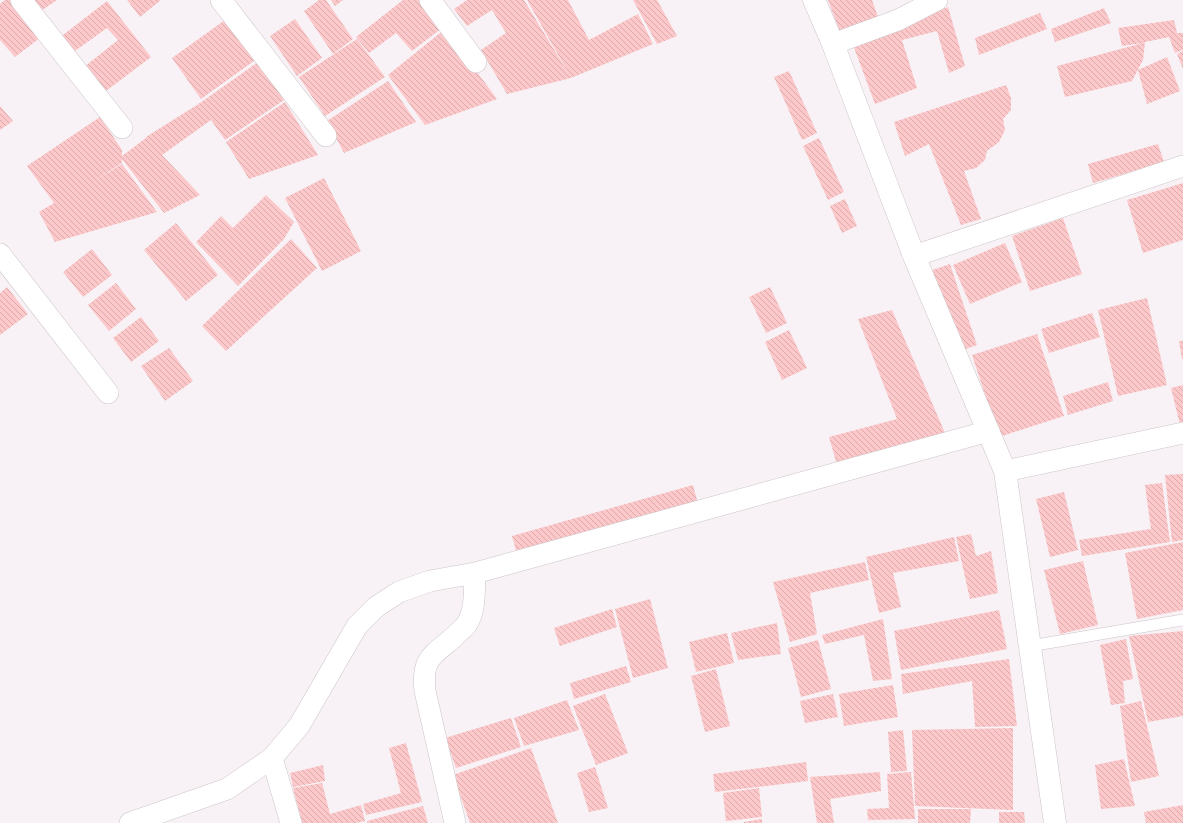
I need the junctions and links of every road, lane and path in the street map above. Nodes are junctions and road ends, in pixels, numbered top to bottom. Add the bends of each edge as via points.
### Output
1 (21, 0) edge
2 (221, 0) edge
3 (430, 0) edge
4 (814, 0) edge
5 (937, 0) edge
6 (833, 44) junction
7 (476, 62) dead end
8 (122, 128) dead end
9 (326, 136) dead end
10 (1183, 166) edge
11 (0, 254) edge
12 (914, 256) junction
13 (108, 393) dead end
14 (989, 431) junction
15 (1183, 433) edge
16 (1005, 471) junction
17 (475, 573) junction
18 (1183, 620) edge
19 (1030, 646) junction
20 (272, 758) junction
21 (130, 823) edge
22 (291, 823) edge
23 (455, 823) edge
24 (1055, 823) edge

1 - 8 street
2 - 9 street
3 - 7 street
4 - 6 street
5 - 6 street via 898,20
6 - 12 street
10 - 12 street
11 - 13 street
12 - 14 street
14 - 16 street
14 - 17 street
15 - 16 street
16 - 19 street
17 - 20 street via 430,581 400,592 376,607 357,626 299,726
17 - 23 street via 474,609 466,625 428,660 423,676
18 - 19 lane
19 - 24 street
20 - 21 street via 227,789
20 - 22 street

